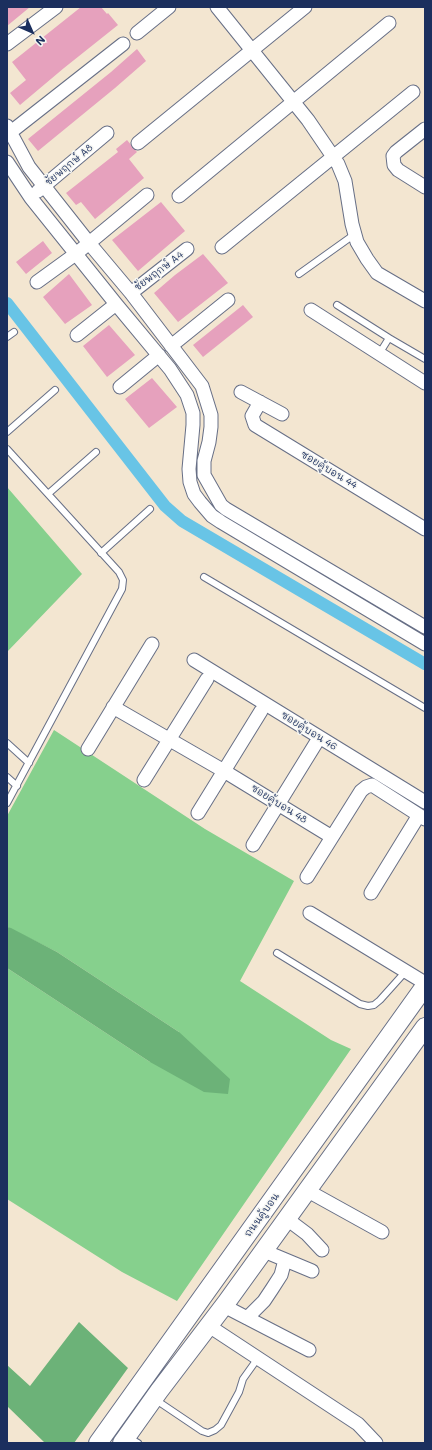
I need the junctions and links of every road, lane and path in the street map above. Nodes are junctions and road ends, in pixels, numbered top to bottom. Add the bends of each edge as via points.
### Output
1 (56, 7) edge
2 (169, 7) edge
3 (305, 7) edge
4 (219, 9) edge
5 (389, 23) dead end
6 (137, 33) dead end
7 (7, 44) edge
8 (123, 44) dead end
9 (252, 50) junction
10 (413, 92) dead end
11 (293, 102) junction
12 (425, 128) edge
13 (8, 131) edge
14 (107, 133) dead end
15 (138, 143) dead end
16 (334, 157) junction
17 (7, 162) edge
18 (44, 186) junction
19 (425, 187) edge
20 (147, 195) dead end
21 (179, 196) dead end
22 (31, 198) junction
23 (355, 234) junction
24 (88, 243) junction
25 (222, 247) dead end
26 (187, 249) dead end
27 (77, 253) junction
28 (299, 274) dead end
29 (37, 282) dead end
30 (131, 293) junction
31 (228, 300) dead end
32 (425, 301) edge
33 (116, 304) junction
34 (337, 305) dead end
35 (311, 310) dead end
36 (14, 332) dead end
37 (77, 335) dead end
38 (7, 338) edge
39 (389, 338) junction
40 (171, 346) junction
41 (379, 354) junction
42 (159, 355) junction
43 (425, 359) edge
44 (425, 383) edge
45 (120, 387) dead end
46 (55, 390) dead end
47 (241, 392) dead end
48 (260, 402) junction
49 (282, 414) dead end
50 (7, 432) edge
51 (7, 449) edge
52 (96, 452) dead end
53 (48, 494) junction
54 (221, 505) junction
55 (150, 509) dead end
56 (212, 516) junction
57 (425, 529) edge
58 (101, 553) junction
59 (204, 577) dead end
60 (425, 626) edge
61 (152, 644) dead end
62 (425, 644) edge
63 (194, 660) dead end
64 (207, 679) dead end
65 (113, 707) junction
66 (425, 708) edge
67 (261, 711) dead end
68 (170, 738) junction
69 (7, 743) edge
70 (316, 743) dead end
71 (88, 749) dead end
72 (29, 763) junction
73 (224, 771) junction
74 (7, 777) edge
75 (144, 780) dead end
76 (17, 786) junction
77 (425, 802) edge
78 (7, 803) edge
79 (278, 804) junction
80 (198, 813) dead end
81 (422, 817) edge
82 (332, 837) junction
83 (253, 845) dead end
84 (307, 877) dead end
85 (371, 893) dead end
86 (310, 912) dead end
87 (277, 953) dead end
88 (406, 971) junction
89 (425, 983) edge
90 (425, 986) edge
91 (425, 1027) edge
92 (308, 1191) junction
93 (287, 1219) junction
94 (382, 1232) dead end
95 (322, 1250) dead end
96 (264, 1251) junction
97 (285, 1260) junction
98 (312, 1271) dead end
99 (224, 1306) junction
100 (247, 1318) junction
101 (209, 1326) junction
102 (309, 1350) dead end
103 (258, 1358) junction
104 (144, 1380) junction
105 (157, 1395) junction
106 (129, 1441) edge
107 (98, 1443) edge
108 (376, 1443) edge

1 - 7 street
2 - 6 street
3 - 9 street
4 - 9 street
5 - 11 street
8 - 13 street
9 - 11 street
9 - 15 street
10 - 16 street
11 - 16 street
11 - 21 street
12 - 19 street via 392,156 398,170
13 - 18 street via 29,167
14 - 18 street, ชัยพฤกษ์ A8
16 - 23 street via 345,182
16 - 25 street
17 - 22 street
18 - 22 street, ชัยพฤกษ์ A8
18 - 24 street
20 - 24 street
22 - 27 street
23 - 28 lane
23 - 32 street via 366,259 377,273
24 - 27 street
24 - 30 street
26 - 30 street, ชัยพฤกษ์ A4
27 - 29 street
27 - 33 street
30 - 40 street
31 - 40 street
33 - 37 street
33 - 42 street
34 - 39 lane
35 - 41 street
36 - 38 lane
39 - 41 lane
39 - 43 lane
40 - 54 street via 202,386 207,398 211,427 210,442 204,461 204,475
41 - 44 street
42 - 45 street
42 - 56 street via 187,395 193,412 190,482 197,499
46 - 50 lane
47 - 48 street
48 - 49 street
48 - 57 street, ซอยคู้บอน 44 via 252,416 255,425
51 - 53 lane
52 - 53 lane
53 - 58 lane
54 - 56 street
54 - 60 street
55 - 58 lane
56 - 62 street
58 - 72 lane via 120,574 123,580 122,587
59 - 66 lane
61 - 65 street
63 - 77 street, ซอยคู้บอน 46
64 - 68 street
65 - 68 street, ซอยคู้บอน 48
65 - 71 street
67 - 73 street
68 - 73 street, ซอยคู้บอน 48
68 - 75 street
69 - 72 lane
70 - 79 street
72 - 76 lane
73 - 79 street, ซอยคู้บอน 48
73 - 80 street
74 - 76 lane
76 - 78 lane
79 - 82 street, ซอยคู้บอน 48
79 - 83 street
81 - 82 street via 372,785 361,791
81 - 85 street
82 - 84 street
86 - 88 street
87 - 88 lane via 360,1004 368,1006 380,1000
88 - 89 street
90 - 104 main road, ถนนคู้บอน
91 - 92 main road
92 - 93 main road
92 - 94 street
93 - 95 street via 307,1234
93 - 96 main road
96 - 97 street
96 - 99 main road
97 - 98 street
97 - 100 street via 272,1289
99 - 100 street
99 - 101 main road
100 - 102 street
101 - 103 street
101 - 105 main road
103 - 105 lane via 243,1380 221,1425 208,1433
103 - 108 street via 358,1424
104 - 105 main road
104 - 107 main road, ถนนคู้บอน
105 - 106 main road

